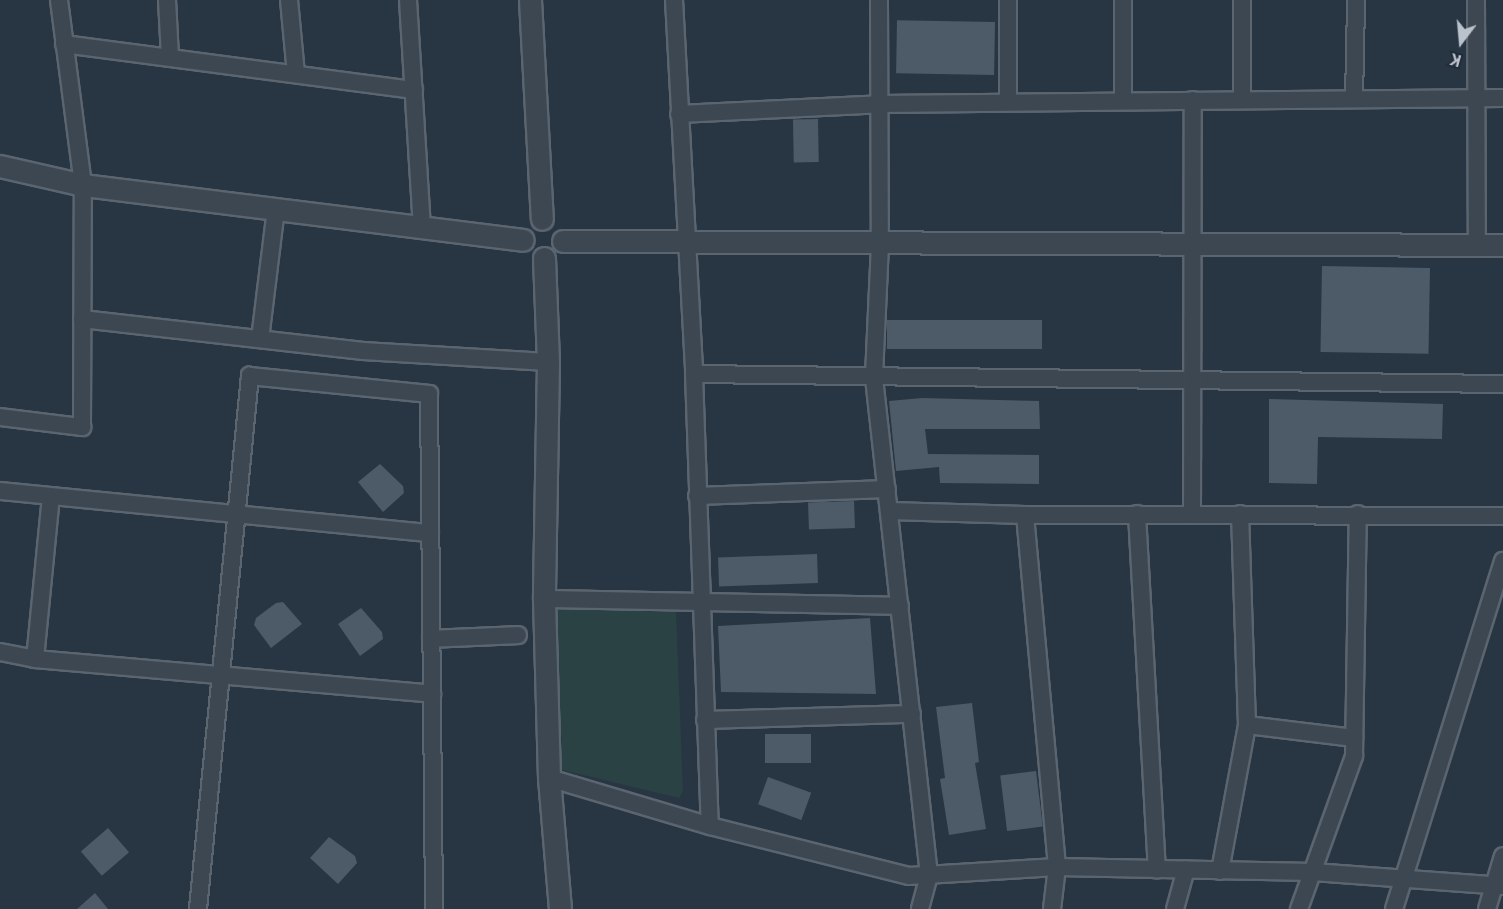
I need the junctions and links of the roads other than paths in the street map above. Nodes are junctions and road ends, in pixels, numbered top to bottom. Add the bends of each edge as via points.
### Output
1 (59, 0) edge
2 (167, 0) edge
3 (289, 0) edge
4 (408, 0) edge
5 (530, 0) edge
6 (674, 0) edge
7 (879, 0) edge
8 (1008, 0) edge
9 (1123, 0) edge
10 (1242, 0) edge
11 (1356, 0) edge
12 (1476, 0) edge
13 (64, 44) junction
14 (170, 58) junction
15 (296, 74) junction
16 (414, 90) junction
17 (1474, 98) junction
18 (1503, 98) edge
19 (1242, 99) junction
20 (1354, 99) junction
21 (1193, 100) junction
22 (1123, 101) junction
23 (1008, 102) junction
24 (880, 104) junction
25 (679, 114) junction
26 (0, 166) edge
27 (83, 185) junction
28 (276, 209) junction
29 (542, 219) junction
30 (422, 227) junction
31 (523, 240) junction
32 (563, 241) junction
33 (685, 243) junction
34 (880, 244) junction
35 (1477, 244) junction
36 (1503, 245) edge
37 (1190, 246) junction
38 (544, 258) junction
39 (82, 319) junction
40 (260, 339) junction
41 (548, 362) junction
42 (694, 374) junction
43 (874, 378) junction
44 (1191, 383) junction
45 (1503, 384) edge
46 (0, 417) edge
47 (887, 489) junction
48 (0, 491) edge
49 (697, 496) junction
50 (51, 497) junction
51 (890, 511) junction
52 (1137, 514) junction
53 (1192, 514) junction
54 (1240, 514) junction
55 (1358, 514) junction
56 (1024, 515) junction
57 (236, 516) junction
58 (1503, 516) edge
59 (430, 533) junction
60 (1503, 561) edge
61 (544, 600) junction
62 (699, 603) junction
63 (900, 606) junction
64 (518, 635) dead end
65 (431, 639) junction
66 (0, 652) edge
67 (35, 659) junction
68 (220, 675) junction
69 (432, 694) junction
70 (912, 714) junction
71 (705, 720) junction
72 (1247, 725) junction
73 (1354, 738) junction
74 (549, 778) junction
75 (710, 826) junction
76 (1503, 855) edge
77 (1057, 867) junction
78 (1157, 869) junction
79 (1186, 869) junction
80 (1220, 871) junction
81 (1313, 872) junction
82 (929, 875) junction
83 (1404, 877) junction
84 (1499, 885) edge
85 (198, 909) edge
86 (434, 909) edge
87 (560, 909) edge
88 (920, 909) edge
89 (1052, 909) edge
90 (1175, 909) edge
91 (1299, 909) edge
92 (1394, 909) edge
93 (1487, 909) edge

1 - 13 street
2 - 14 street
3 - 15 street
4 - 16 street
5 - 29 street
6 - 25 street
7 - 24 street
8 - 23 street
9 - 22 street
10 - 19 street
11 - 20 street
12 - 17 street
13 - 14 street
13 - 27 street
14 - 15 street
15 - 16 street
16 - 30 street
17 - 18 street
17 - 20 street
17 - 35 street
19 - 20 street
19 - 21 street
21 - 22 street
21 - 37 street
22 - 23 street
23 - 24 street
24 - 25 street
24 - 34 street
25 - 33 street
26 - 27 street
27 - 28 street
27 - 39 street
28 - 30 street
28 - 40 street
29 - 31 street via 530,223
29 - 32 street via 558,225
30 - 31 street
31 - 38 street via 532,255
32 - 33 street
32 - 38 street via 557,253
33 - 34 street
33 - 42 street
34 - 37 street
34 - 43 street
35 - 36 street
35 - 37 street
37 - 44 street
38 - 41 street
39 - 40 street
39 - 46 street via 82,427
40 - 41 street via 363,351
41 - 61 street
42 - 43 street
42 - 49 street
43 - 44 street
43 - 47 street
44 - 45 street
44 - 53 street
47 - 49 street
47 - 51 street
48 - 50 street
49 - 62 street
50 - 57 street
50 - 67 street
51 - 56 street
51 - 63 street
52 - 53 street
52 - 56 street
52 - 78 street
53 - 54 street
54 - 55 street
54 - 72 street
55 - 58 street
55 - 73 street
56 - 77 street
57 - 59 street
57 - 59 street via 250,376 429,394
57 - 68 street
59 - 65 street
60 - 83 street
61 - 62 street
61 - 74 street
62 - 63 street
62 - 71 street
63 - 70 street
64 - 65 street
65 - 69 street
66 - 67 street
67 - 68 street
68 - 69 street
68 - 85 street
69 - 86 street
70 - 71 street
70 - 82 street
71 - 75 street
72 - 73 street
72 - 80 street
73 - 81 street via 1354,756
74 - 75 street
74 - 87 street
75 - 82 street via 909,876
76 - 84 street
77 - 78 street
77 - 82 street
77 - 89 street
78 - 79 street
79 - 80 street
79 - 90 street
80 - 81 street
81 - 83 street
81 - 91 street
82 - 88 street
83 - 84 street
83 - 92 street
84 - 93 street

